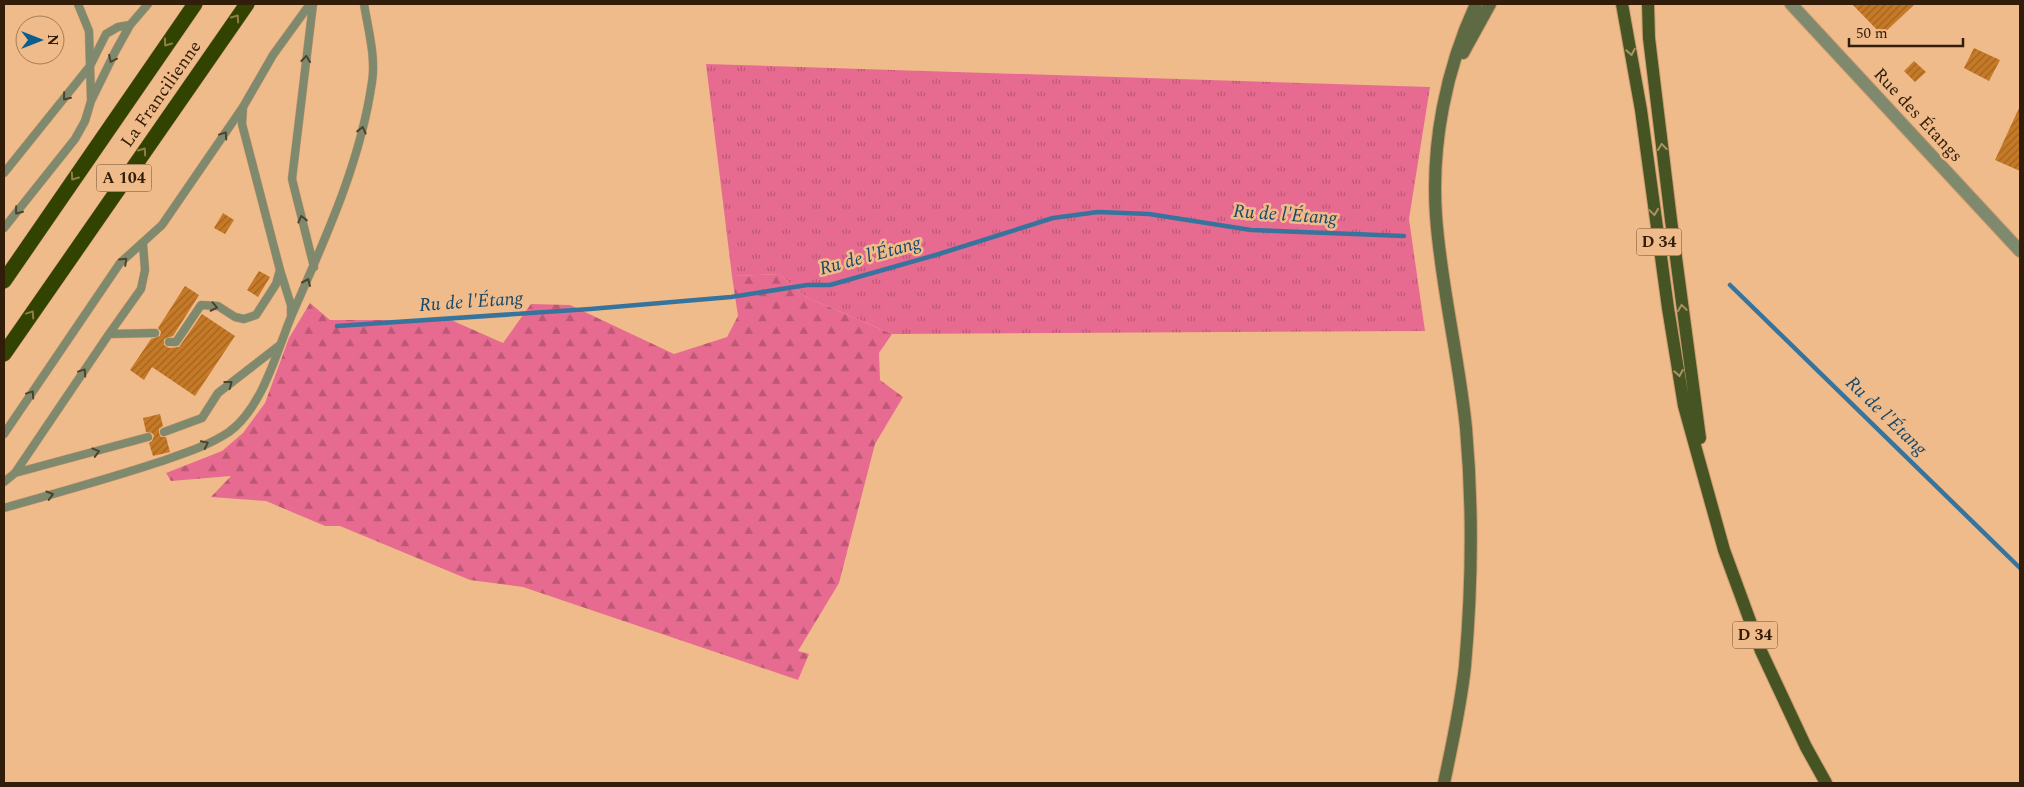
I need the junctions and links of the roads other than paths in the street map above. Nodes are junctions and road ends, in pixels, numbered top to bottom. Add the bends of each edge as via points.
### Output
1 (78, 4) edge
2 (148, 4) edge
3 (195, 4) edge
4 (246, 4) edge
5 (311, 4) edge
6 (364, 4) edge
7 (1476, 4) edge
8 (1490, 4) edge
9 (1622, 4) edge
10 (1648, 4) edge
11 (1791, 4) edge
12 (130, 25) junction
13 (90, 66) junction
14 (1450, 78) junction
15 (91, 101) junction
16 (243, 107) junction
17 (4, 173) edge
18 (4, 228) edge
19 (143, 244) junction
20 (2020, 251) edge
21 (314, 266) junction
22 (280, 270) junction
23 (4, 281) edge
24 (291, 319) junction
25 (155, 333) dead end
26 (108, 334) junction
27 (169, 342) dead end
28 (281, 345) junction
29 (4, 354) edge
30 (164, 432) dead end
31 (4, 434) edge
32 (148, 437) dead end
33 (14, 473) junction
34 (1705, 478) junction
35 (4, 482) edge
36 (4, 508) edge
37 (1444, 783) edge
38 (1826, 783) edge

1 - 13 lane via 89,31
2 - 12 lane
3 -> 23 highway, La Francilienne / A 104
29 -> 4 highway, La Francilienne / A 104
5 - 16 lane via 273,55
21 -> 5 lane via 292,179
21 -> 6 lane via 347,182 368,105 374,63
7 - 14 main road via 1463,32
8 - 14 main road
9 -> 34 main road, D 34 via 1683,396
34 -> 10 main road, D 34 via 1649,38
11 - 20 street, Rue des Étangs
12 - 13 lane via 118,26 106,34
12 -> 15 lane
13 - 15 lane
13 -> 17 lane
14 - 37 main road via 1439,126 1436,215 1466,426 1471,499 1465,668
15 -> 18 lane via 75,139
19 -> 16 lane via 162,225
16 - 22 lane via 242,124
19 - 26 lane via 145,270 141,289
31 -> 19 lane via 120,262
24 -> 21 lane
22 - 24 lane via 291,306
27 -> 22 lane via 176,342 201,305 218,306 244,319 256,316 276,284
24 - 28 lane
25 - 26 lane
33 -> 26 lane
30 -> 28 lane via 202,418 218,393
36 -> 28 lane via 143,467 227,433 256,402
33 -> 32 lane
33 - 35 lane
34 - 38 main road, D 34 via 1724,550 1761,651

